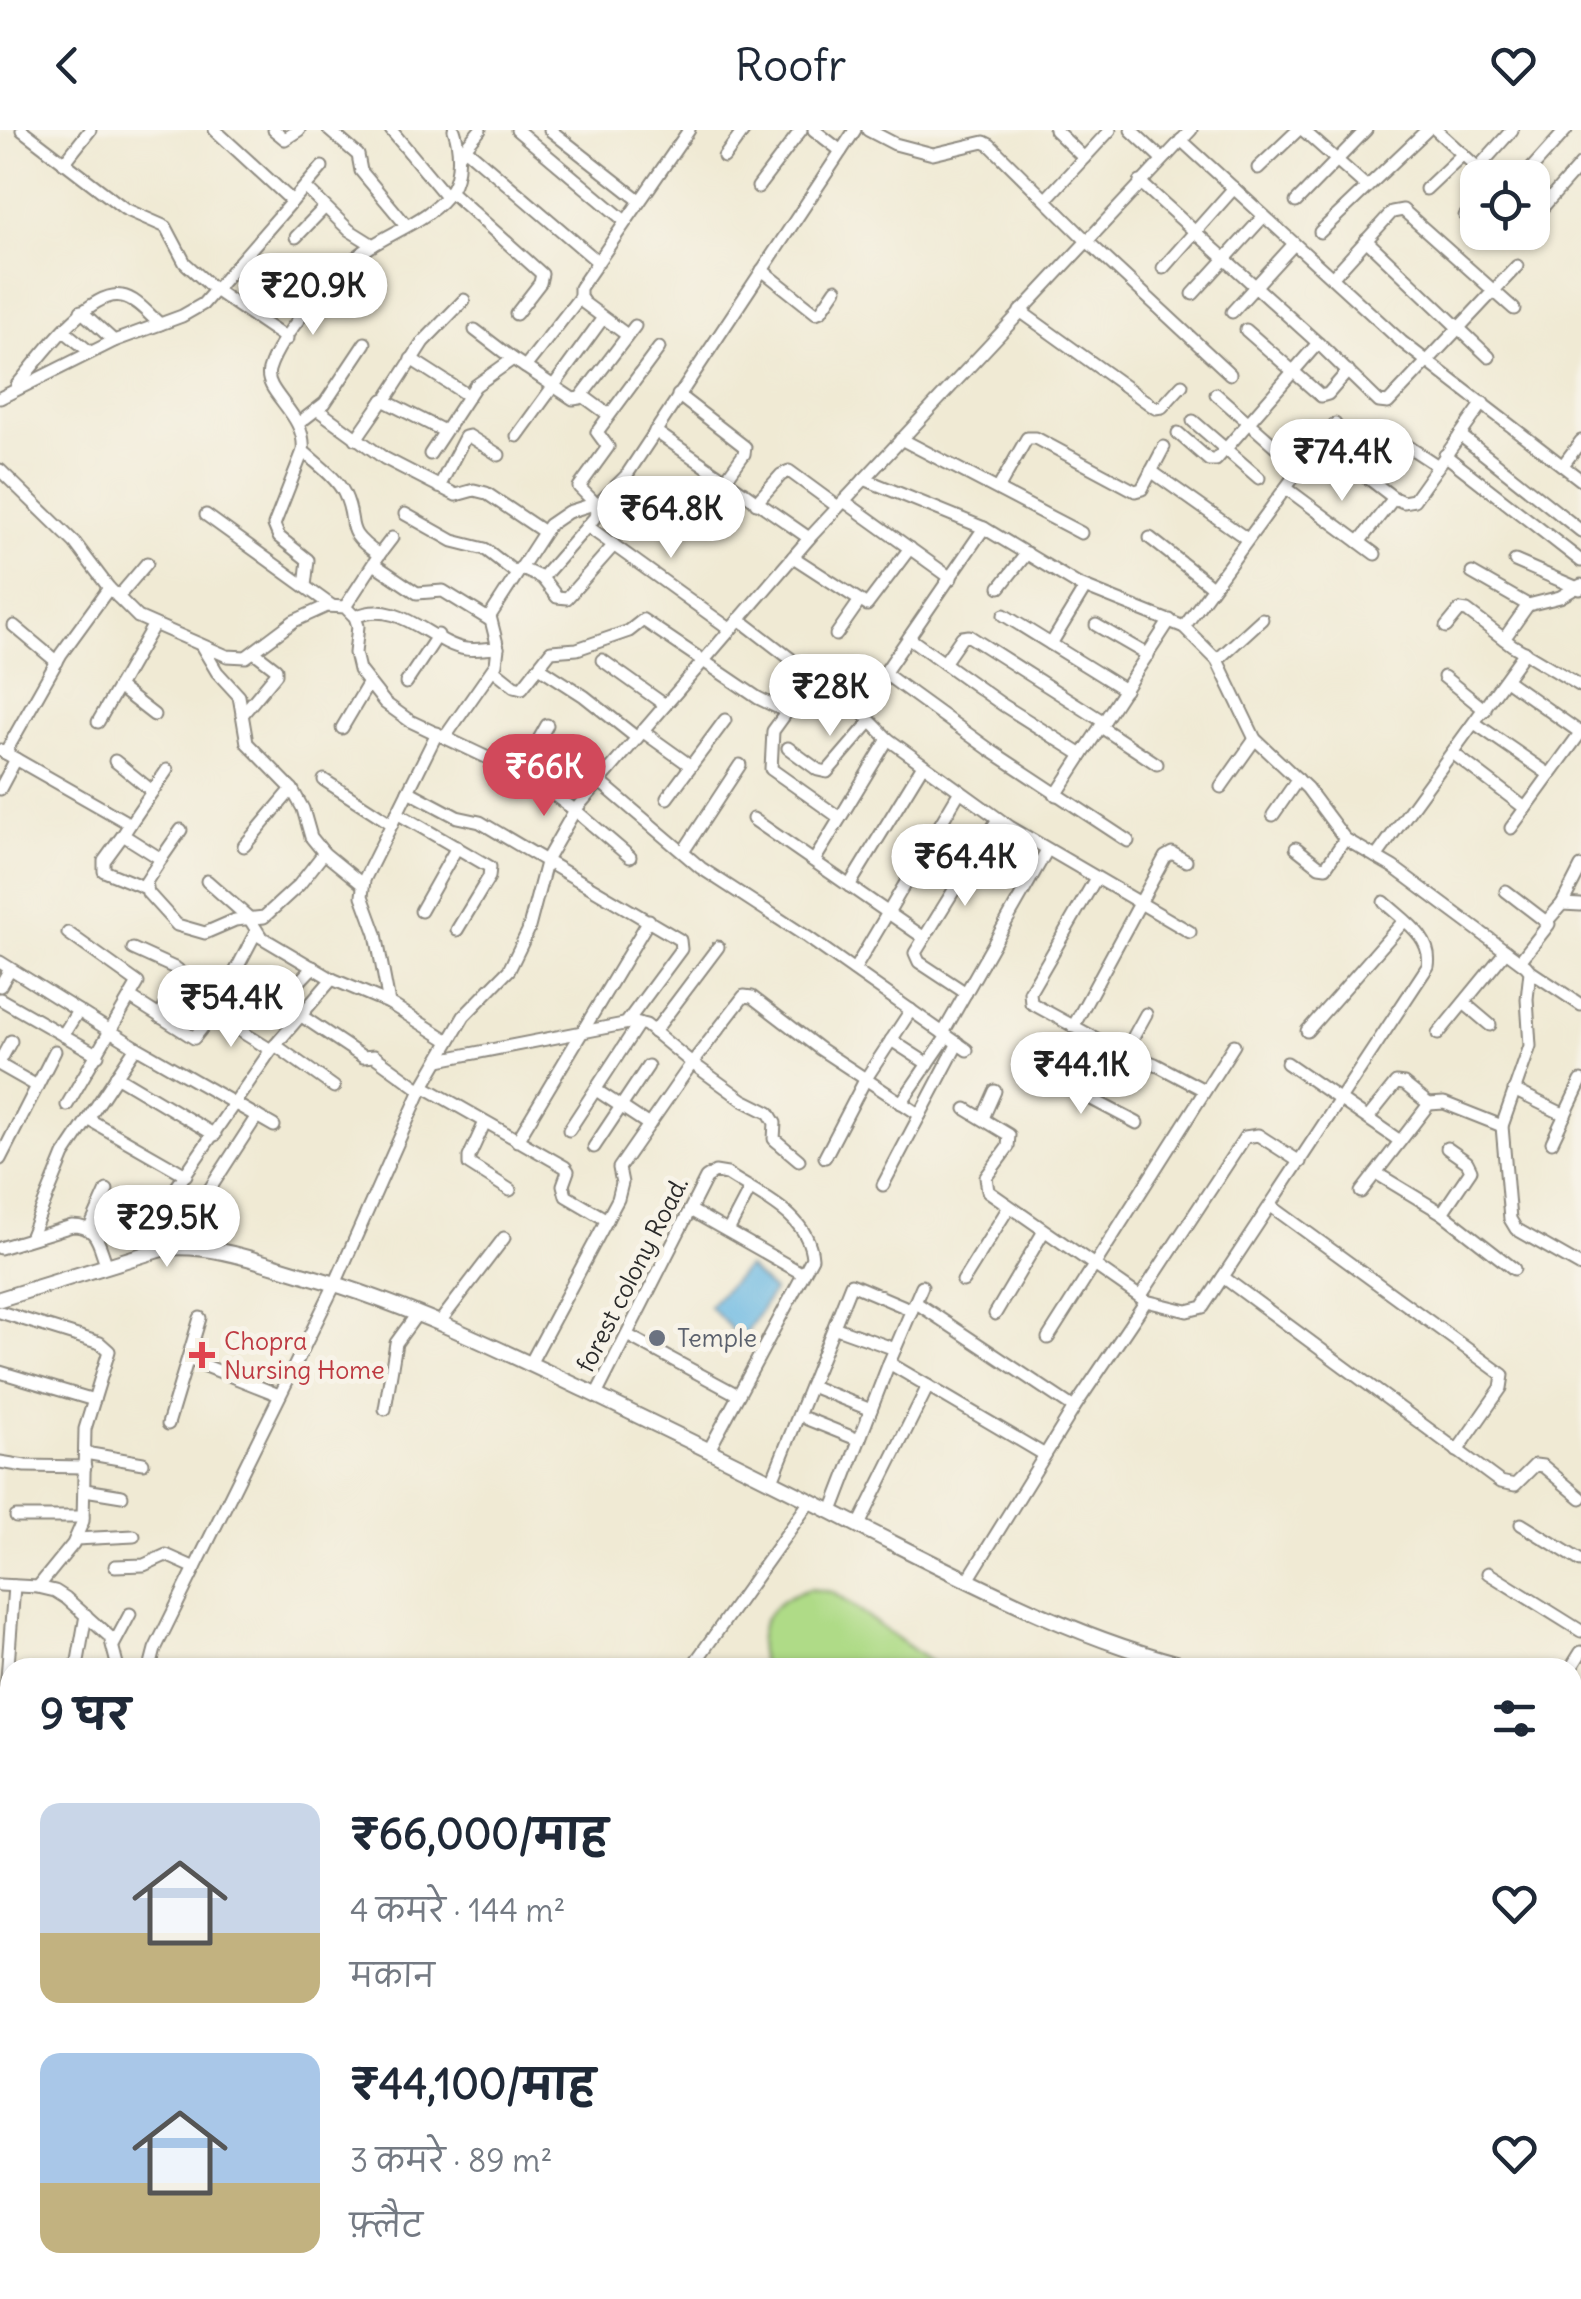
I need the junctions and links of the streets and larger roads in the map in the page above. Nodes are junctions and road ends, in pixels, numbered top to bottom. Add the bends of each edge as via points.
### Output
1 (22, 130) edge
2 (46, 130) edge
3 (90, 130) edge
4 (216, 130) edge
5 (274, 130) edge
6 (299, 130) edge
7 (330, 130) edge
8 (391, 130) edge
9 (454, 130) edge
10 (480, 130) edge
11 (518, 130) edge
12 (550, 130) edge
13 (688, 130) edge
14 (744, 130) edge
15 (802, 130) edge
16 (814, 130) edge
17 (856, 130) edge
18 (868, 130) edge
19 (1055, 130) edge
20 (1110, 130) edge
21 (1130, 130) edge
22 (1191, 130) edge
23 (1300, 130) edge
24 (1366, 130) edge
25 (1427, 130) edge
26 (1436, 130) edge
27 (1512, 130) edge
28 (1566, 130) edge
29 (1452, 135) edge
30 (1181, 140) junction
31 (37, 142) junction
32 (840, 151) junction
33 (461, 153) junction
34 (1463, 154) junction
35 (724, 156) dead end
36 (1084, 158) junction
37 (1162, 159) junction
38 (1336, 160) junction
39 (1469, 160) edge
40 (1485, 160) edge
41 (1539, 160) edge
42 (64, 163) junction
43 (1581, 164) edge
44 (322, 167) dead end
45 (1258, 168) dead end
46 (1140, 182) junction
47 (305, 186) junction
48 (1367, 187) junction
49 (758, 188) dead end
50 (1234, 188) junction
51 (1426, 189) dead end
52 (448, 194) junction
53 (1550, 198) edge
54 (1046, 199) junction
55 (639, 200) junction
56 (292, 201) junction
57 (1296, 202) dead end
58 (325, 206) junction
59 (1264, 216) junction
60 (625, 221) junction
61 (406, 225) junction
62 (1195, 231) junction
63 (1320, 232) dead end
64 (296, 237) dead end
65 (1086, 240) junction
66 (1366, 240) junction
67 (1294, 244) junction
68 (373, 245) junction
69 (1225, 259) junction
70 (596, 261) junction
71 (1517, 266) dead end
72 (1162, 268) dead end
73 (762, 270) junction
74 (1332, 278) junction
75 (1256, 286) junction
76 (836, 289) dead end
77 (215, 290) junction
78 (1494, 291) junction
79 (1193, 294) dead end
80 (580, 298) junction
81 (464, 300) dead end
82 (1514, 308) dead end
83 (82, 311) junction
84 (1020, 311) junction
85 (1232, 312) dead end
86 (516, 314) dead end
87 (603, 318) junction
88 (160, 324) junction
89 (1458, 328) junction
90 (474, 330) dead end
91 (1246, 330) dead end
92 (64, 331) junction
93 (287, 339) junction
94 (114, 341) junction
95 (365, 343) dead end
96 (1318, 343) junction
97 (659, 348) dead end
98 (90, 352) junction
99 (1488, 357) dead end
100 (411, 359) junction
101 (513, 359) junction
102 (1427, 361) junction
103 (525, 367) junction
104 (1348, 371) junction
105 (1293, 372) junction
106 (1230, 374) dead end
107 (552, 385) junction
108 (1182, 385) dead end
109 (14, 388) junction
110 (1216, 394) dead end
111 (467, 395) junction
112 (678, 395) junction
113 (583, 396) junction
114 (0, 398) edge
115 (382, 400) junction
116 (1483, 403) junction
117 (318, 410) junction
118 (608, 415) junction
119 (1192, 420) dead end
120 (1248, 423) junction
121 (299, 424) junction
122 (1336, 424) dead end
123 (655, 430) junction
124 (444, 431) junction
125 (1178, 433) dead end
126 (1460, 435) junction
127 (517, 436) dead end
128 (902, 438) junction
129 (356, 439) junction
130 (1320, 441) junction
131 (1581, 441) edge
132 (1403, 443) dead end
133 (1276, 446) dead end
134 (1164, 447) dead end
135 (1226, 449) junction
136 (304, 451) junction
137 (430, 454) dead end
138 (499, 455) dead end
139 (1442, 460) junction
140 (1562, 465) junction
141 (0, 470) edge
142 (1151, 472) junction
143 (864, 478) junction
144 (1258, 478) dead end
145 (1581, 480) edge
146 (724, 482) junction
147 (439, 487) junction
148 (1286, 488) junction
149 (998, 490) junction
150 (1394, 498) junction
151 (756, 503) junction
152 (841, 503) junction
153 (596, 504) junction
154 (404, 514) dead end
155 (206, 515) dead end
156 (587, 526) junction
157 (984, 528) junction
158 (1581, 531) edge
159 (544, 532) junction
160 (1081, 534) dead end
161 (392, 538) dead end
162 (809, 538) junction
163 (1150, 538) dead end
164 (1247, 539) junction
165 (1359, 542) junction
166 (614, 545) junction
167 (910, 548) junction
168 (1028, 552) junction
169 (1374, 554) dead end
170 (793, 556) junction
171 (376, 559) junction
172 (1515, 561) dead end
173 (1581, 561) edge
174 (147, 563) dead end
175 (518, 570) junction
176 (1472, 572) dead end
177 (542, 578) junction
178 (951, 578) junction
179 (305, 586) junction
180 (1212, 586) junction
181 (1000, 587) dead end
182 (1085, 588) junction
183 (1579, 588) edge
184 (114, 593) junction
185 (859, 602) junction
186 (1528, 605) junction
187 (339, 606) junction
188 (1004, 615) dead end
189 (355, 617) junction
190 (740, 619) junction
191 (1262, 619) dead end
192 (490, 620) junction
193 (1170, 620) junction
194 (1096, 625) dead end
195 (14, 626) dead end
196 (153, 626) junction
197 (1184, 627) junction
198 (1446, 627) dead end
199 (730, 630) junction
200 (438, 635) junction
201 (836, 635) dead end
202 (909, 638) junction
203 (1504, 639) junction
204 (1050, 644) junction
205 (201, 645) junction
206 (498, 648) junction
207 (254, 652) junction
208 (1524, 652) junction
209 (1148, 655) junction
210 (602, 660) dead end
211 (1217, 660) junction
212 (57, 662) junction
213 (703, 662) junction
214 (944, 663) junction
215 (538, 667) junction
216 (494, 670) junction
217 (814, 673) junction
218 (884, 673) junction
219 (1444, 677) dead end
220 (1506, 680) junction
221 (406, 683) dead end
222 (368, 684) junction
223 (1581, 686) edge
224 (118, 687) junction
225 (1125, 690) junction
226 (665, 705) junction
227 (859, 710) junction
228 (1485, 710) junction
229 (787, 712) junction
230 (154, 715) dead end
231 (242, 715) junction
232 (725, 720) dead end
233 (98, 722) dead end
234 (870, 722) junction
235 (1476, 724) junction
236 (547, 725) dead end
237 (1102, 725) junction
238 (342, 728) dead end
239 (1581, 732) edge
240 (441, 735) junction
241 (640, 735) junction
242 (888, 739) junction
243 (1255, 739) junction
244 (788, 748) dead end
245 (7, 754) edge
246 (1454, 754) junction
247 (1082, 755) junction
248 (115, 760) dead end
249 (1158, 764) dead end
250 (740, 765) dead end
251 (923, 765) junction
252 (691, 766) junction
253 (167, 770) dead end
254 (520, 773) junction
255 (1550, 775) junction
256 (1298, 779) junction
257 (324, 780) dead end
258 (599, 782) junction
259 (1221, 786) dead end
260 (0, 789) edge
261 (292, 790) junction
262 (152, 791) junction
263 (408, 791) junction
264 (960, 792) junction
265 (1056, 795) junction
266 (667, 798) dead end
267 (1525, 808) junction
268 (574, 810) junction
269 (1273, 815) dead end
270 (840, 818) junction
271 (998, 818) junction
272 (394, 819) junction
273 (753, 819) dead end
274 (1510, 828) dead end
275 (127, 830) junction
276 (181, 830) dead end
277 (1345, 840) junction
278 (1128, 841) dead end
279 (244, 846) dead end
280 (458, 847) junction
281 (1296, 848) dead end
282 (1047, 850) junction
283 (324, 852) junction
284 (683, 852) junction
285 (630, 857) dead end
286 (1376, 858) junction
287 (547, 859) junction
288 (161, 860) junction
289 (1186, 861) dead end
290 (814, 862) junction
291 (1581, 868) edge
292 (1096, 878) junction
293 (207, 881) dead end
294 (362, 884) junction
295 (849, 886) junction
296 (146, 888) junction
297 (1506, 891) dead end
298 (1384, 902) dead end
299 (1140, 903) junction
300 (1562, 904) junction
301 (1581, 904) edge
302 (421, 911) dead end
303 (886, 912) junction
304 (249, 918) junction
305 (649, 920) junction
306 (1404, 921) junction
307 (1547, 921) junction
308 (457, 930) dead end
309 (256, 932) junction
310 (1190, 932) dead end
311 (68, 933) dead end
312 (924, 937) junction
313 (718, 947) dead end
314 (133, 949) dead end
315 (1506, 951) junction
316 (1520, 962) junction
317 (5, 965) edge
318 (313, 967) junction
319 (854, 970) junction
320 (1530, 971) junction
321 (332, 979) junction
322 (0, 986) edge
323 (966, 993) junction
324 (131, 998) junction
325 (0, 1000) edge
326 (389, 1003) junction
327 (1464, 1003) junction
328 (1581, 1005) edge
329 (276, 1007) dead end
330 (910, 1010) junction
331 (78, 1011) junction
332 (213, 1014) junction
333 (1146, 1014) dead end
334 (300, 1015) junction
335 (160, 1017) junction
336 (633, 1023) junction
337 (1490, 1025) dead end
338 (1073, 1027) junction
339 (582, 1030) junction
340 (1307, 1031) dead end
341 (112, 1032) junction
342 (654, 1032) junction
343 (1438, 1034) dead end
344 (63, 1036) junction
345 (1094, 1038) junction
346 (891, 1040) junction
347 (954, 1040) junction
348 (11, 1041) dead end
349 (450, 1042) junction
350 (1234, 1044) dead end
351 (136, 1047) junction
352 (273, 1048) junction
353 (56, 1051) dead end
354 (1124, 1054) junction
355 (98, 1055) junction
356 (439, 1060) junction
357 (1287, 1062) dead end
358 (0, 1063) edge
359 (692, 1063) junction
360 (928, 1064) junction
361 (648, 1066) dead end
362 (1044, 1074) dead end
363 (116, 1076) junction
364 (865, 1080) junction
365 (1581, 1081) edge
366 (37, 1086) junction
367 (334, 1087) dead end
368 (1069, 1087) junction
369 (422, 1088) junction
370 (596, 1090) junction
371 (1204, 1090) junction
372 (1514, 1090) junction
373 (995, 1091) dead end
374 (1341, 1100) junction
375 (235, 1103) junction
376 (901, 1103) junction
377 (67, 1104) dead end
378 (1429, 1104) junction
379 (621, 1106) junction
380 (966, 1109) dead end
381 (1565, 1114) junction
382 (920, 1115) junction
383 (258, 1116) junction
384 (88, 1118) junction
385 (983, 1118) junction
386 (1368, 1118) junction
387 (485, 1122) junction
388 (1137, 1123) dead end
389 (649, 1125) junction
390 (274, 1126) dead end
391 (1502, 1126) junction
392 (568, 1130) dead end
393 (215, 1135) junction
394 (518, 1140) junction
395 (4, 1141) edge
396 (1400, 1142) junction
397 (1552, 1142) dead end
398 (594, 1147) dead end
399 (1447, 1148) dead end
400 (825, 1157) dead end
401 (0, 1159) edge
402 (800, 1160) dead end
403 (1300, 1162) junction
404 (1376, 1173) junction
405 (186, 1175) junction
406 (883, 1185) dead end
407 (750, 1189) junction
408 (107, 1190) dead end
409 (510, 1190) dead end
410 (1361, 1192) dead end
411 (1271, 1206) junction
412 (1009, 1207) junction
413 (690, 1210) junction
414 (1442, 1213) junction
415 (607, 1220) junction
416 (90, 1228) junction
417 (728, 1231) junction
418 (1044, 1231) junction
419 (30, 1238) junction
420 (504, 1238) dead end
421 (172, 1247) junction
422 (0, 1248) edge
423 (1092, 1264) junction
424 (107, 1266) junction
425 (1581, 1266) edge
426 (1514, 1269) dead end
427 (803, 1274) junction
428 (1223, 1277) junction
429 (963, 1281) dead end
430 (335, 1284) junction
431 (922, 1286) dead end
432 (0, 1299) edge
433 (1143, 1299) junction
434 (914, 1306) junction
435 (0, 1312) edge
436 (416, 1314) junction
437 (995, 1314) dead end
438 (200, 1318) dead end
439 (439, 1323) junction
440 (838, 1329) dead end
441 (626, 1334) junction
442 (1048, 1338) dead end
443 (895, 1349) junction
444 (188, 1359) junction
445 (889, 1363) junction
446 (530, 1364) junction
447 (0, 1372) edge
448 (928, 1386) junction
449 (816, 1388) dead end
450 (279, 1395) junction
451 (596, 1395) junction
452 (738, 1395) junction
453 (94, 1400) junction
454 (1074, 1408) junction
455 (385, 1409) dead end
456 (870, 1410) junction
457 (806, 1419) dead end
458 (168, 1424) dead end
459 (859, 1440) junction
460 (709, 1450) junction
461 (1457, 1451) junction
462 (85, 1453) junction
463 (1045, 1455) junction
464 (0, 1462) edge
465 (143, 1463) dead end
466 (85, 1467) junction
467 (772, 1481) junction
468 (85, 1490) junction
469 (122, 1496) dead end
470 (1581, 1498) edge
471 (811, 1500) junction
472 (832, 1511) junction
473 (84, 1516) junction
474 (16, 1518) dead end
475 (1521, 1524) dead end
476 (859, 1526) junction
477 (134, 1536) dead end
478 (76, 1539) junction
479 (1581, 1561) edge
480 (115, 1566) dead end
481 (194, 1568) junction
482 (1488, 1573) dead end
483 (968, 1580) junction
484 (0, 1585) edge
485 (14, 1586) junction
486 (38, 1587) junction
487 (86, 1614) junction
488 (130, 1614) dead end
489 (1581, 1631) edge
490 (114, 1644) junction
491 (8, 1658) edge
492 (79, 1658) edge
493 (116, 1658) edge
494 (153, 1658) edge
495 (699, 1658) edge
496 (1160, 1658) edge

1 - 31 street
2 - 31 street
3 - 42 street
4 - 56 street
5 - 6 street via 286,139
7 - 61 street via 358,155 361,170
8 - 52 street
9 - 33 street
10 - 33 street
11 - 60 street
12 - 55 street
13 - 55 street
14 - 35 street
15 - 49 street
16 - 32 street
17 - 32 street
18 - 54 street via 933,154 984,142
19 - 36 street
20 - 36 street
21 - 37 street
22 - 30 street
23 - 38 street
23 - 45 street
24 - 38 street
25 - 48 street
26 - 29 street
27 - 40 street
28 - 41 street
29 - 34 street
30 - 37 street
30 - 50 street
31 - 42 street
32 - 73 street
33 - 52 street
33 - 70 street
34 - 39 street
34 - 51 street
36 - 54 street
37 - 46 street
38 - 48 street
38 - 57 street
42 - 77 street via 125,209 166,227 185,263
43 - 53 street
44 - 47 street
46 - 62 street
46 - 65 street
47 - 56 street
47 - 58 street
48 - 63 street
50 - 59 street
50 - 62 street
52 - 61 street
52 - 86 street via 540,270 540,283
54 - 65 street
55 - 60 street
56 - 77 street
58 - 64 street
58 - 68 street
59 - 67 street
59 - 69 street
60 - 70 street
61 - 68 street
62 - 69 street
62 - 72 street
65 - 84 street
65 - 106 street
66 - 74 street
66 - 78 street via 1392,212 1403,210
66 - 89 street
67 - 74 street
67 - 75 street
68 - 93 street via 329,283
69 - 75 street
69 - 79 street
70 - 80 street
71 - 78 street
73 - 76 street via 816,313
73 - 112 street
74 - 102 street
75 - 85 street
75 - 96 street
77 - 88 street via 194,310
77 - 93 street
78 - 82 street
78 - 89 street
80 - 87 street
80 - 103 street
81 - 100 street
83 - 88 street via 123,296
83 - 92 street
83 - 94 street
84 - 108 street via 1155,408
84 - 128 street
87 - 107 street
87 - 113 street via 631,331
88 - 94 street
89 - 99 street
89 - 102 street
90 - 101 street
91 - 105 street
92 - 98 street
92 - 109 street
93 - 121 street via 268,378
94 - 98 street
95 - 117 street
96 - 104 street
96 - 105 street
97 - 118 street
98 - 109 street
100 - 111 street
100 - 115 street
101 - 103 street
101 - 111 street
102 - 104 street via 1384,404
102 - 116 street
103 - 107 street
104 - 105 street via 1321,396
105 - 120 street
107 - 113 street via 573,398
107 - 127 street
109 - 114 street
110 - 120 street
111 - 124 street
112 - 123 street
112 - 146 street via 745,447
113 - 118 street
115 - 124 street
115 - 129 street
116 - 126 street
116 - 140 street
117 - 121 street
117 - 129 street
118 - 153 street via 597,432 608,447 579,484
119 - 135 street
120 - 133 street
120 - 135 street
121 - 136 street
122 - 130 street
123 - 146 street
123 - 153 street via 626,476
124 - 137 street
125 - 135 street via 1209,460
126 - 139 street
126 - 158 street
128 - 143 street
128 - 149 street
129 - 147 street
130 - 148 street
130 - 150 street
131 - 140 street
132 - 139 street
134 - 142 street
135 - 144 street
136 - 171 street via 338,484 354,534
136 - 179 street via 274,526 306,556
138 - 147 street via 465,437
139 - 150 street via 1414,500
139 - 173 street
140 - 145 street
141 - 184 street via 75,543
142 - 149 street via 1135,491 1032,438 1023,442
142 - 164 street
143 - 152 street
143 - 157 street
146 - 151 street
147 - 159 street via 456,495 486,492
148 - 164 street
148 - 165 street
149 - 160 street
150 - 165 street
151 - 152 street via 789,472
151 - 162 street
152 - 162 street
152 - 167 street
153 - 156 street via 597,515
153 - 159 street via 557,518
154 - 175 street
155 - 179 street
156 - 166 street
156 - 177 street
157 - 168 street
157 - 178 street
159 - 175 street
161 - 171 street
162 - 170 street
163 - 180 street
164 - 180 street
165 - 169 street
166 - 177 street via 567,598
166 - 199 street
167 - 178 street
167 - 185 street via 871,603
168 - 181 street
168 - 182 street
170 - 185 street
170 - 190 street
171 - 187 street
171 - 192 street via 416,594 444,591
172 - 183 street
174 - 184 street
175 - 177 street
175 - 192 street
176 - 186 street
178 - 202 street
179 - 187 street
180 - 197 street
182 - 193 street
182 - 204 street
183 - 186 street
184 - 196 street
184 - 212 street
185 - 201 street
186 - 203 street
187 - 189 street
187 - 207 street via 281,628
188 - 204 street
189 - 200 street via 407,619
189 - 222 street via 356,662
190 - 199 street
190 - 217 street
191 - 211 street
192 - 206 street
193 - 197 street
193 - 209 street
194 - 209 street
195 - 212 street
196 - 205 street
196 - 224 street
197 - 211 street
198 - 203 street via 1464,610
199 - 213 street
200 - 206 street via 465,649
200 - 221 street
202 - 214 street
202 - 218 street
203 - 208 street
204 - 225 street
205 - 207 street via 239,658
205 - 231 street via 236,690
206 - 216 street
207 - 231 street via 276,674
208 - 220 street
208 - 223 street
209 - 225 street
210 - 226 street
211 - 243 street
212 - 245 street
213 - 215 street via 642,620 576,649 551,651
213 - 226 street
213 - 229 street
214 - 237 street via 969,636
214 - 247 street
215 - 216 street via 522,688
215 - 241 street
216 - 240 street
217 - 227 street
217 - 229 street
218 - 227 street
218 - 265 street
219 - 228 street
220 - 228 street
220 - 239 street
222 - 238 street
222 - 240 street via 397,713
224 - 230 street
224 - 233 street
225 - 237 street
226 - 241 street
227 - 234 street
228 - 235 street
229 - 270 street via 772,736 771,768
231 - 261 street via 252,750
232 - 252 street
234 - 242 street
234 - 244 street via 827,772
235 - 246 street
235 - 255 street
236 - 254 street
237 - 247 street
237 - 249 street
239 - 255 street
240 - 254 street
240 - 263 street
241 - 252 street
241 - 258 street
242 - 251 street
242 - 270 street
243 - 256 street
243 - 259 street
245 - 260 street
245 - 275 street
246 - 267 street
246 - 286 street
247 - 265 street
248 - 262 street
250 - 284 street
251 - 264 street
251 - 295 street
252 - 266 street
253 - 262 street
254 - 268 street
255 - 267 street
256 - 269 street
256 - 277 street
257 - 272 street
258 - 268 street
258 - 284 street
261 - 279 street
261 - 283 street
262 - 275 street
263 - 272 street
263 - 287 street
264 - 271 street
264 - 303 street
265 - 278 street
267 - 274 street
268 - 285 street
268 - 287 street
270 - 290 street
271 - 282 street
271 - 312 street
272 - 280 street
272 - 294 street
273 - 290 street
275 - 288 street
275 - 296 street via 104,870
276 - 288 street
277 - 281 street via 1323,868
277 - 286 street
280 - 302 street
280 - 308 street via 490,872
282 - 292 street
282 - 323 street
283 - 294 street
283 - 304 street via 270,913
284 - 319 street
286 - 315 street
287 - 305 street
287 - 349 street via 528,931 509,970 464,1016
288 - 296 street
289 - 299 street via 1172,853 1166,857
290 - 295 street
291 - 300 street
292 - 299 street
292 - 338 street via 1029,998
293 - 304 street
294 - 326 street
295 - 303 street
296 - 304 street via 169,919 196,932
297 - 307 street
298 - 306 street
299 - 310 street
299 - 338 street
300 - 301 street
300 - 307 street
303 - 312 street
303 - 319 street
304 - 309 street
305 - 336 street via 677,937 681,950
305 - 339 street
306 - 340 street
306 - 374 street via 1428,946 1428,966
307 - 316 street
309 - 318 street
309 - 332 street
311 - 324 street via 137,979
312 - 323 street via 916,958
313 - 342 street
314 - 335 street via 181,974
315 - 316 street
315 - 327 street
316 - 320 street
317 - 322 street
317 - 331 street
318 - 321 street
318 - 329 street
319 - 330 street
320 - 328 street
320 - 372 street via 1530,1046
321 - 326 street
321 - 334 street
323 - 347 street
324 - 335 street
324 - 341 street
325 - 344 street
326 - 349 street
327 - 337 street
327 - 343 street
330 - 346 street
330 - 347 street
331 - 341 street
331 - 344 street
332 - 335 street via 194,1038
332 - 352 street
333 - 354 street
334 - 352 street
334 - 369 street
336 - 339 street
336 - 342 street
336 - 370 street
338 - 345 street
339 - 356 street
339 - 394 street
341 - 351 street
341 - 355 street
342 - 359 street
344 - 355 street
345 - 354 street
345 - 368 street
346 - 360 street
346 - 364 street
347 - 360 street
347 - 382 street
348 - 358 street
349 - 356 street
350 - 371 street
351 - 363 street
351 - 375 street
352 - 367 street
352 - 375 street
353 - 366 street
354 - 371 street
355 - 377 street
356 - 369 street
357 - 374 street
358 - 366 street
359 - 364 street via 748,995
359 - 389 street
359 - 402 street via 769,1113 774,1140
360 - 376 street
361 - 379 street
362 - 368 street
363 - 384 street
363 - 393 street
364 - 376 street
364 - 400 street
365 - 381 street
366 - 395 street
368 - 388 street
369 - 387 street
369 - 430 street
370 - 379 street
370 - 392 street
371 - 423 street
372 - 381 street
372 - 391 street
373 - 385 street
374 - 386 street
374 - 403 street
375 - 383 street
375 - 393 street
376 - 382 street
378 - 386 street via 1396,1083
378 - 391 street via 1444,1102
378 - 396 street
379 - 389 street
379 - 398 street
380 - 385 street
381 - 397 street
382 - 406 street
383 - 390 street
383 - 421 street
384 - 405 street
384 - 419 street via 56,1170
385 - 412 street via 1009,1136 984,1182
386 - 396 street
387 - 394 street
387 - 409 street via 469,1164
389 - 415 street via 620,1168 621,1190
391 - 425 street via 1512,1225
393 - 405 street
394 - 415 street via 565,1167 566,1196
395 - 401 street
396 - 404 street
399 - 414 street via 1471,1170
403 - 411 street
403 - 433 street via 1258,1135 1245,1137
404 - 410 street
404 - 414 street
405 - 421 street via 157,1220
407 - 413 street, forest colony Road. via 715,1172
407 - 417 street
407 - 427 street, forest colony Road. via 807,1234 812,1258
408 - 416 street
411 - 428 street
411 - 461 street via 1504,1375
412 - 418 street
412 - 429 street
413 - 417 street
413 - 441 street, forest colony Road.
414 - 426 street
415 - 446 street
416 - 419 street
416 - 424 street
417 - 427 street
418 - 423 street
418 - 437 street
419 - 422 street
420 - 439 street
421 - 424 street
421 - 430 street via 207,1248
423 - 433 street
423 - 442 street
424 - 432 street
427 - 452 street, forest colony Road.
428 - 433 street via 1196,1311
428 - 461 street
430 - 436 street
430 - 450 street
431 - 434 street
433 - 454 street
434 - 443 street
434 - 454 street
434 - 467 street via 852,1284
435 - 453 street via 106,1346 110,1356
436 - 439 street
436 - 455 street via 396,1342
438 - 444 street
439 - 446 street
440 - 443 street
441 - 451 street, forest colony Road.
441 - 452 street
443 - 445 street
444 - 450 street
444 - 458 street
445 - 448 street
445 - 456 street
446 - 451 street
447 - 453 street
448 - 463 street
448 - 476 street
449 - 456 street
450 - 481 street
451 - 460 street
452 - 460 street, forest colony Road.
453 - 462 street
454 - 463 street
456 - 459 street
457 - 459 street
459 - 472 street
460 - 467 street
461 - 470 street via 1508,1486 1543,1466
462 - 465 street
462 - 466 street
463 - 483 street
464 - 466 street
466 - 468 street
467 - 471 street
468 - 469 street
468 - 473 street
471 - 472 street
471 - 495 street
472 - 476 street
473 - 474 street
473 - 478 street
475 - 479 street
476 - 483 street
477 - 478 street
478 - 486 street
480 - 481 street via 144,1565 166,1555
481 - 494 street
482 - 489 street
483 - 496 street via 1114,1645
484 - 485 street
485 - 486 street
485 - 491 street
486 - 487 street via 55,1590
487 - 490 street
487 - 492 street
488 - 490 street
490 - 493 street

